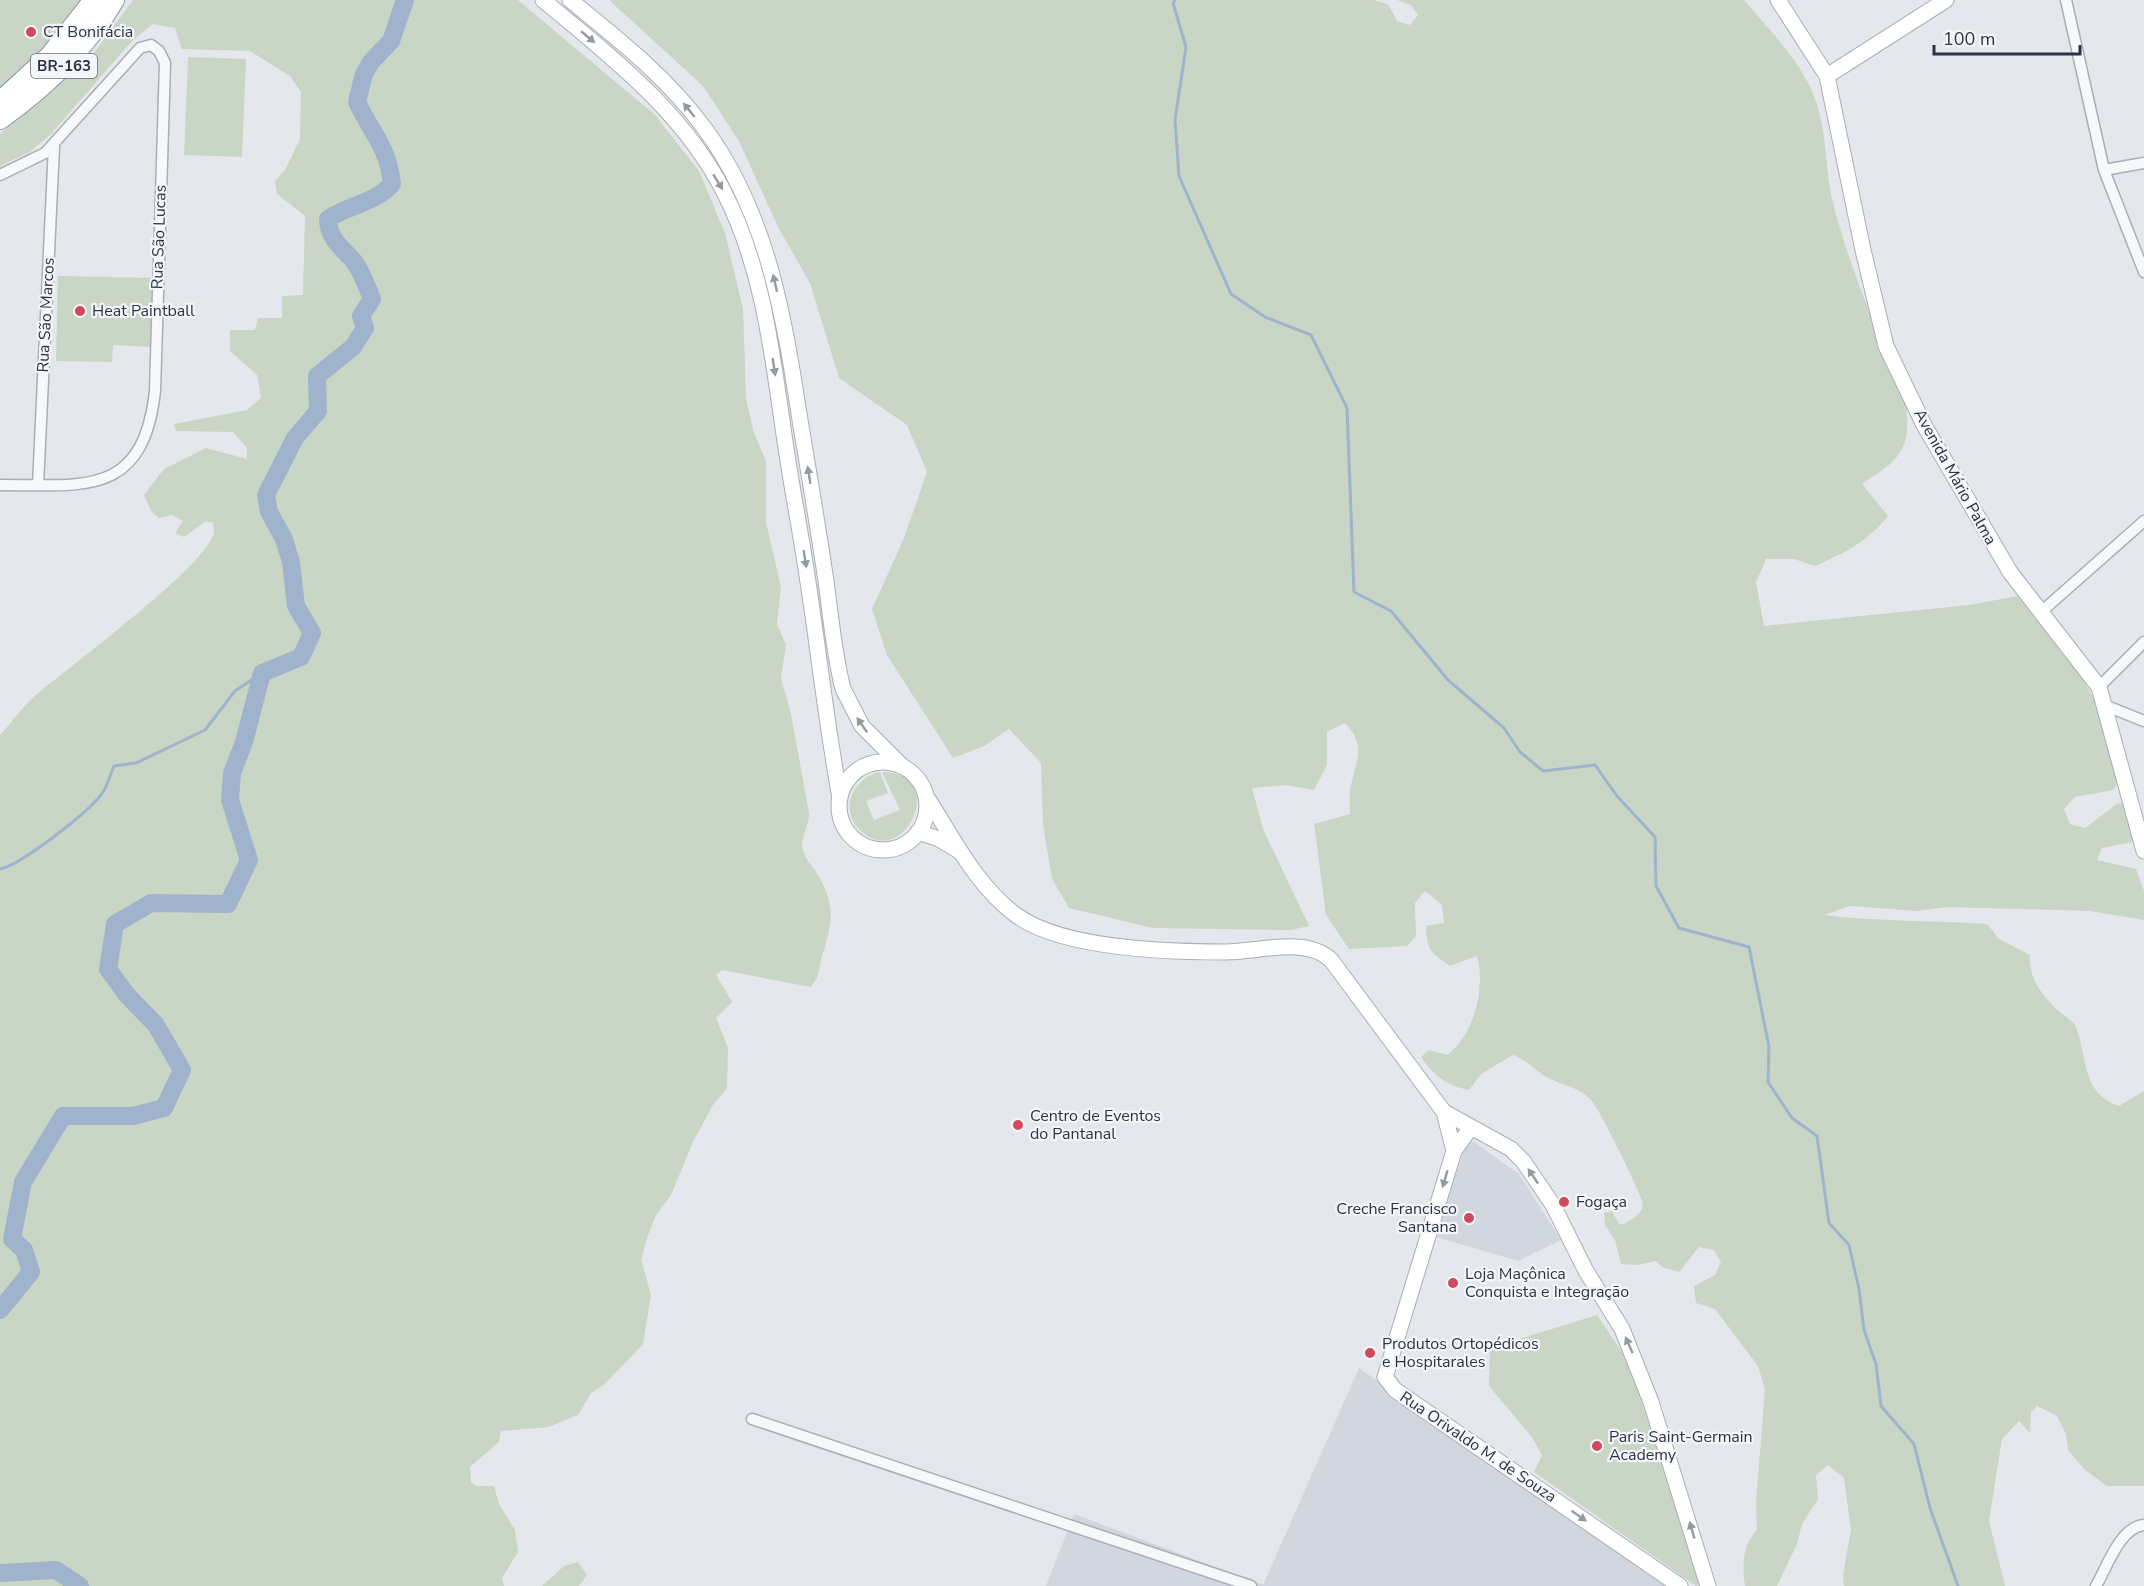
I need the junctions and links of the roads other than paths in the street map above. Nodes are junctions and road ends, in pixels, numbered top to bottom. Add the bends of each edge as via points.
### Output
1 (94, 0) edge
2 (114, 0) edge
3 (543, 0) edge
4 (570, 0) edge
5 (1778, 0) edge
6 (1946, 0) edge
7 (2066, 0) edge
8 (1827, 76) junction
9 (0, 102) edge
10 (0, 119) edge
11 (54, 146) junction
12 (2144, 163) edge
13 (2104, 170) junction
14 (0, 175) edge
15 (2144, 272) edge
16 (0, 485) edge
17 (38, 485) junction
18 (2144, 521) edge
19 (2041, 612) junction
20 (2144, 642) edge
21 (2098, 687) junction
22 (2104, 705) junction
23 (2144, 722) edge
24 (903, 767) junction
25 (926, 796) junction
26 (840, 798) junction
27 (2141, 822) edge
28 (918, 832) junction
29 (2144, 851) edge
30 (964, 855) junction
31 (1444, 1112) junction
32 (1470, 1127) junction
33 (1454, 1151) junction
34 (752, 1419) dead end
35 (2144, 1525) edge
36 (1251, 1586) edge
37 (1680, 1586) edge
38 (1708, 1586) edge
39 (2097, 1586) edge

1 - 9 highway, BR-163 via 51,55
2 - 10 highway, BR-163 via 63,67
3 -> 26 main road via 669,111 724,193 743,235 758,280 773,361
24 -> 4 main road via 862,726 843,689 791,362 774,276 757,223 736,178 679,97 624,44
5 - 8 main road
6 - 8 main road
7 - 13 street
8 - 19 main road, Avenida Mário Palma via 1886,346 1924,425 1967,500 2010,572
11 - 14 street
11 - 17 street, Rua São Marcos
11 - 17 street, Rua São Lucas via 140,48 156,47 165,63 154,400 146,438 120,471 94,483
12 - 13 street
13 - 15 street
16 - 17 street
18 - 19 street
19 - 21 main road, Avenida Mário Palma
20 - 21 street
21 - 22 main road, Avenida Mário Palma
22 - 23 street
22 - 27 main road, Avenida Mário Palma
24 - 25 main road via 918,780
24 - 26 main road via 884,763 864,767 849,780
25 - 28 main road via 926,817
25 - 30 main road
26 - 28 main road via 846,828 855,840 868,847 898,847
27 - 29 main road, Avenida Mário Palma
28 - 30 main road via 939,839
30 - 31 main road via 1006,908 1032,925 1065,937 1160,949 1226,952 1309,947 1323,952 1348,980
31 - 32 main road
31 - 33 main road
32 - 33 main road, Rua Orivaldo M. de Souza
38 -> 32 main road via 1651,1402 1622,1329 1586,1271 1553,1205 1523,1161 1510,1149
33 -> 37 main road, Rua Orivaldo M. de Souza via 1385,1377 1389,1384
34 - 36 street
35 - 39 street via 2125,1535

